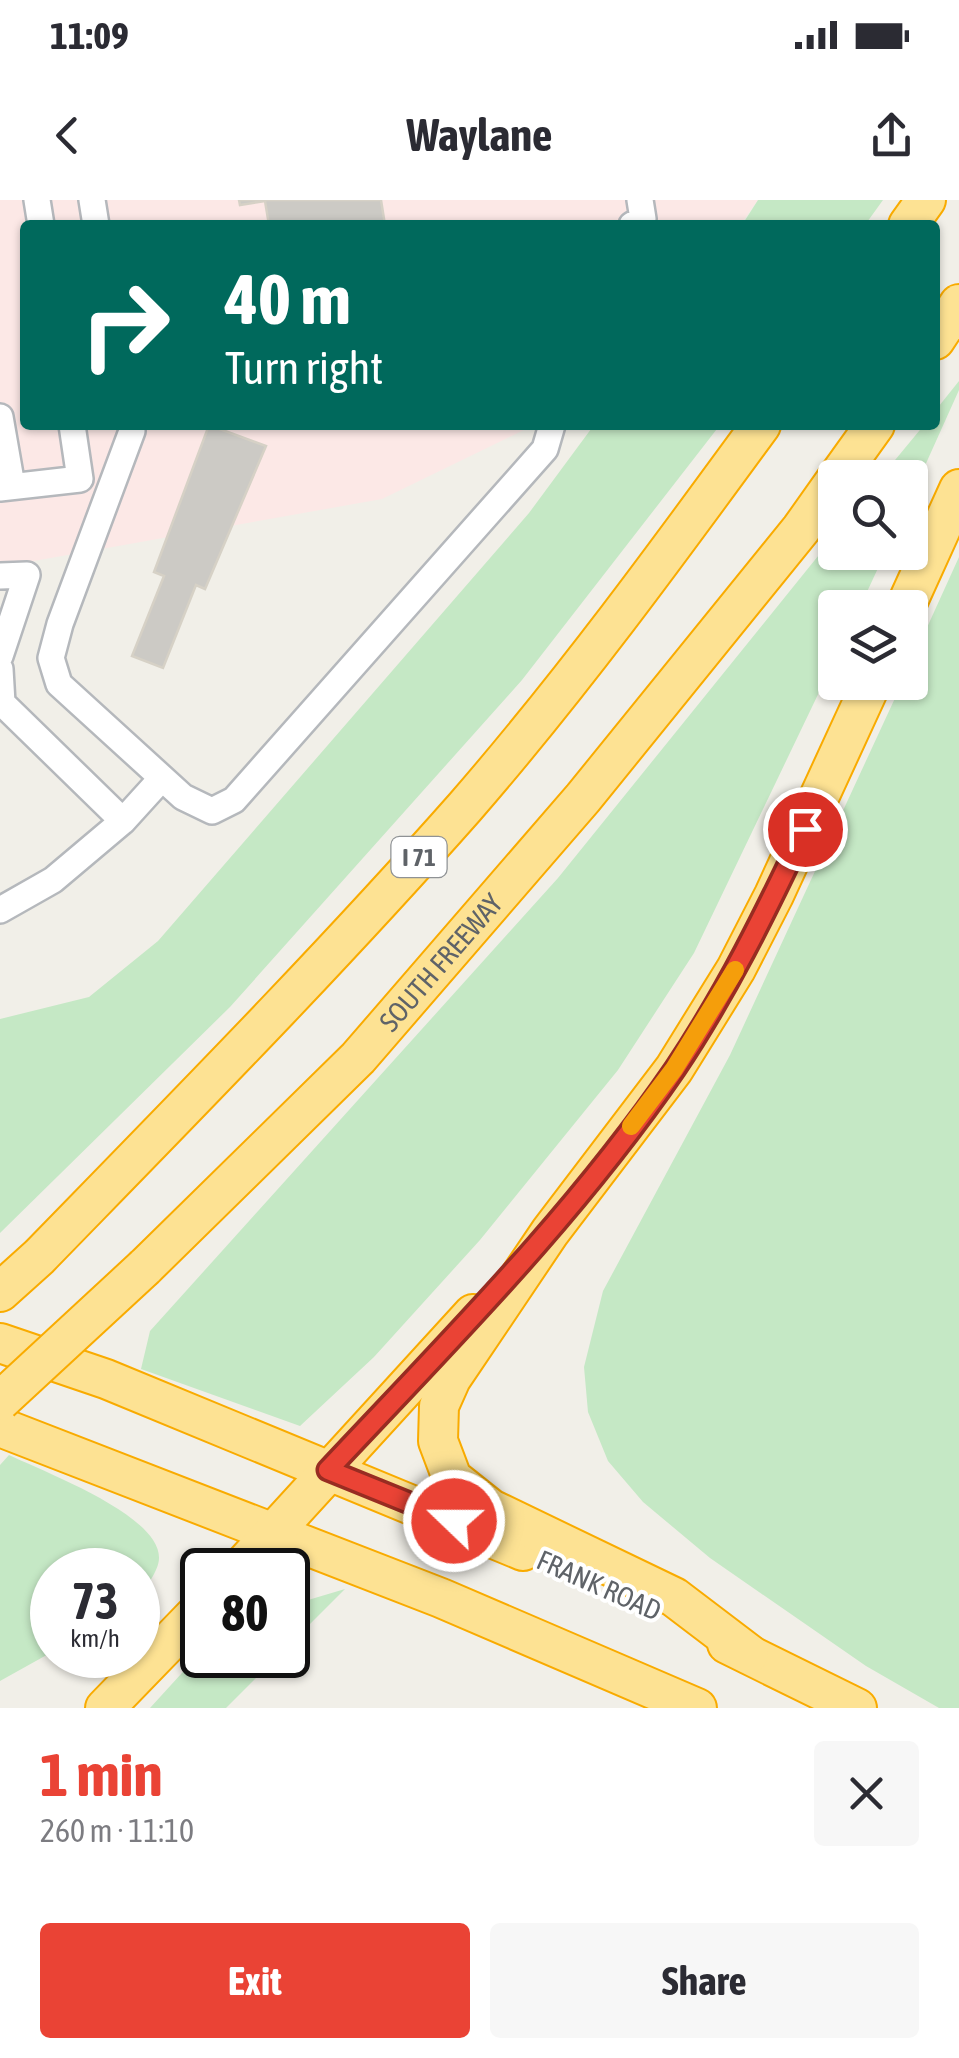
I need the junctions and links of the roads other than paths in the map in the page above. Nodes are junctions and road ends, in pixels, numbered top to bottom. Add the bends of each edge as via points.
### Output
1 (959, 304) edge
2 (940, 332) edge
3 (0, 417) edge
4 (73, 430) edge
5 (132, 430) edge
6 (551, 430) edge
7 (757, 430) edge
8 (871, 430) edge
9 (850, 460) edge
10 (6, 487) edge
11 (959, 489) edge
12 (818, 504) edge
13 (0, 576) edge
14 (914, 590) edge
15 (0, 656) edge
16 (0, 670) edge
17 (864, 700) edge
18 (1, 703) edge
19 (162, 778) junction
20 (124, 821) junction
21 (0, 910) edge
22 (550, 1232) junction
23 (0, 1292) edge
24 (0, 1343) edge
25 (0, 1401) edge
26 (0, 1427) edge
27 (328, 1470) junction
28 (277, 1532) junction
29 (261, 1548) edge
30 (180, 1631) edge
31 (749, 1654) junction
32 (105, 1708) edge
33 (698, 1708) edge
34 (857, 1708) edge

1 - 2 highway
3 - 10 lane
4 - 10 lane via 80,479
5 - 19 lane via 51,658 59,684
6 - 19 lane via 545,449 234,800 212,811
7 - 23 highway, I 71 via 615,624 466,804 308,980
8 - 9 highway, SOUTH FREEWAY
11 - 14 highway
12 - 25 highway, SOUTH FREEWAY, bridge via 583,798 358,1058
13 - 15 lane via 27,576
16 - 18 lane
17 - 22 highway via 736,970 674,1069
18 - 20 lane
19 - 20 lane
20 - 21 lane via 52,880
22 - 27 highway
22 - 31 highway via 439,1406 438,1441 452,1478 490,1509 674,1597
24 - 27 highway, FRANK ROAD
26 - 28 highway
27 - 28 highway
27 - 31 highway, FRANK ROAD
28 - 29 highway
28 - 33 highway
30 - 32 highway
31 - 34 highway, FRANK ROAD

